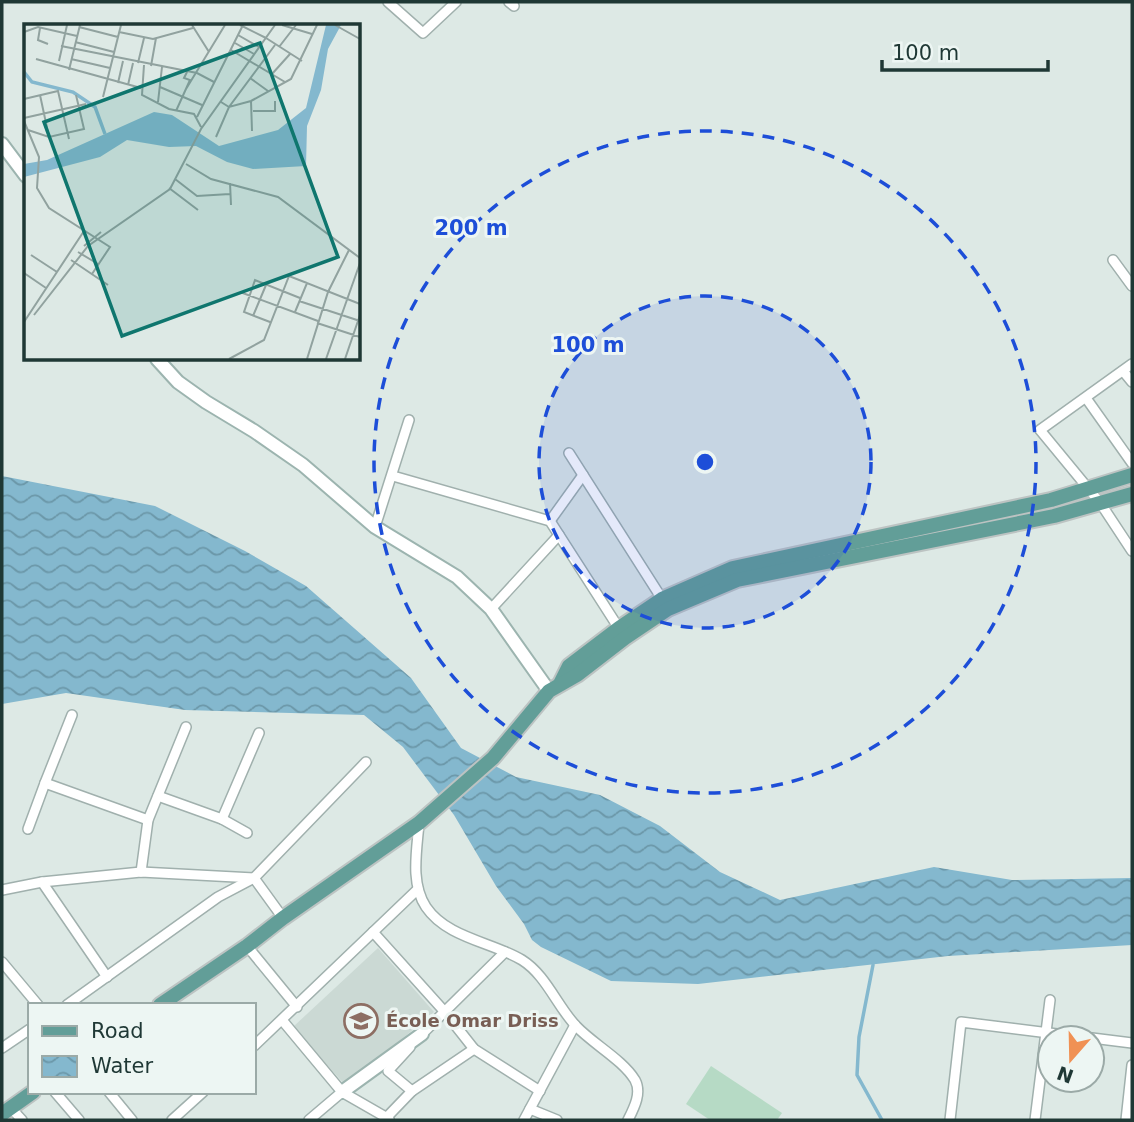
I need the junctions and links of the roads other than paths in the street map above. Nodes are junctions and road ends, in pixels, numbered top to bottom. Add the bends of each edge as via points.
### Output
1 (388, 2) edge
2 (456, 2) edge
3 (2, 144) edge
4 (24, 173) edge
5 (1113, 260) dead end
6 (1132, 286) edge
7 (158, 360) edge
8 (1132, 364) edge
9 (1123, 371) junction
10 (1132, 382) edge
11 (1086, 398) junction
12 (409, 420) dead end
13 (569, 453) dead end
14 (1132, 463) edge
15 (393, 475) junction
16 (583, 475) junction
17 (1132, 475) edge
18 (1088, 488) junction
19 (1132, 494) edge
20 (1101, 504) junction
21 (550, 521) junction
22 (375, 527) junction
23 (559, 535) junction
24 (907, 539) junction
25 (1132, 551) edge
26 (665, 604) junction
27 (491, 609) junction
28 (622, 633) junction
29 (555, 687) junction
30 (72, 715) dead end
31 (186, 727) dead end
32 (259, 733) dead end
33 (366, 762) dead end
34 (45, 783) junction
35 (158, 796) junction
36 (222, 819) junction
37 (148, 820) junction
38 (423, 821) junction
39 (28, 829) dead end
40 (247, 833) dead end
41 (141, 872) junction
42 (254, 878) junction
43 (42, 882) junction
44 (418, 889) junction
45 (2, 890) edge
46 (283, 918) junction
47 (373, 932) junction
48 (247, 946) junction
49 (505, 952) junction
50 (2, 962) edge
51 (107, 978) junction
52 (1049, 1000) dead end
53 (36, 1003) edge
54 (70, 1003) edge
55 (163, 1003) edge
56 (297, 1007) junction
57 (444, 1011) junction
58 (282, 1020) junction
59 (1047, 1024) edge
60 (575, 1025) junction
61 (28, 1030) edge
62 (1036, 1032) edge
63 (422, 1034) junction
64 (1106, 1040) edge
65 (256, 1044) edge
66 (1132, 1044) edge
67 (2, 1048) edge
68 (474, 1049) junction
69 (1132, 1065) edge
70 (412, 1091) junction
71 (540, 1091) junction
72 (342, 1092) junction
73 (30, 1094) edge
74 (57, 1094) edge
75 (111, 1094) edge
76 (201, 1094) edge
77 (1038, 1094) edge
78 (530, 1109) junction
79 (6, 1111) edge
80 (388, 1119) edge
81 (631, 1119) edge
82 (22, 1120) edge
83 (79, 1120) edge
84 (132, 1120) edge
85 (173, 1120) edge
86 (309, 1120) edge
87 (524, 1120) edge
88 (557, 1120) edge
89 (950, 1120) edge
90 (1035, 1120) edge
91 (1126, 1120) edge

1 - 2 street via 423,33
3 - 4 main road
5 - 6 street
7 - 22 main road via 177,382 303,465
8 - 9 street
9 - 10 street
9 - 11 street
11 - 14 street
11 - 18 street via 1040,430
12 - 15 street
13 - 16 street
15 - 21 street
15 - 22 street
16 - 21 street
16 - 26 street
17 - 18 main road
18 - 20 street
18 - 24 main road
19 - 20 main road
20 - 24 main road
20 - 25 street
21 - 23 street
22 - 27 main road via 457,577
23 - 27 street
23 - 28 street
24 - 26 main road via 735,574
26 - 28 main road
27 - 29 main road
28 - 29 main road via 577,675
29 - 38 main road via 493,758
30 - 34 street
31 - 35 street
32 - 36 street
33 - 42 street
34 - 37 street
34 - 39 street
35 - 36 street
35 - 37 street
36 - 40 street
37 - 41 street
38 - 44 street via 416,859
38 - 46 main road
41 - 42 street
41 - 43 street
42 - 46 street
42 - 51 street via 218,897
43 - 45 street
43 - 51 street
44 - 47 street
44 - 49 street via 426,906 449,928
46 - 48 main road
47 - 56 street
47 - 57 street
48 - 55 main road
48 - 56 street
49 - 57 street
49 - 60 street via 534,969
50 - 53 street
51 - 54 street
52 - 59 street
56 - 58 street
57 - 63 street
57 - 68 street
58 - 65 street
58 - 72 street
60 - 71 street
60 - 81 street via 636,1081 639,1093
61 - 67 street
62 - 89 street via 961,1022
63 - 70 street via 388,1072
63 - 72 main road
64 - 66 street
68 - 70 street
68 - 71 street
69 - 91 street
70 - 80 street
71 - 78 street
72 - 80 street
72 - 86 street
73 - 79 main road
74 - 83 street
75 - 84 street
76 - 85 street
77 - 90 street
78 - 87 street
78 - 88 street
79 - 82 street

